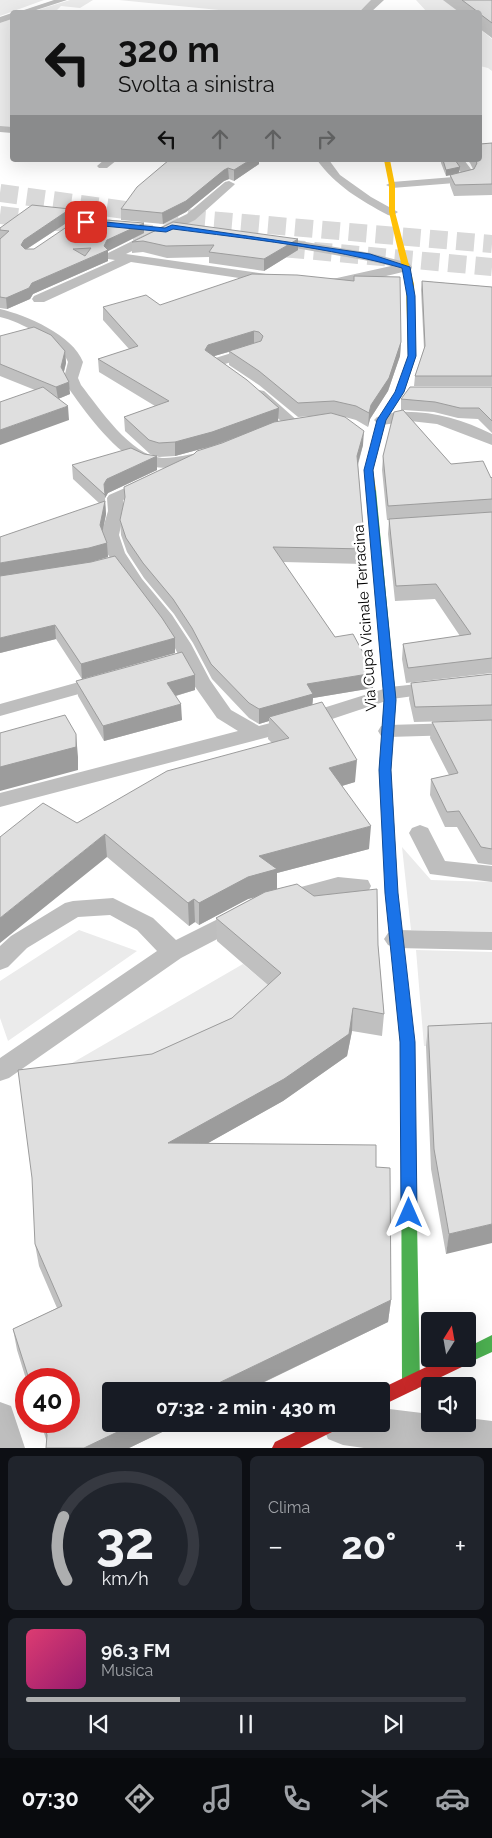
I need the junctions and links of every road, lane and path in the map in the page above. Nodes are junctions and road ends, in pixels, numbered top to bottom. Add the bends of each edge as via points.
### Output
1 (63, 0) edge
2 (378, 0) edge
3 (29, 10) edge
4 (366, 10) edge
5 (324, 162) edge
6 (388, 162) edge
7 (460, 162) edge
8 (229, 184) edge
9 (392, 185) junction
10 (392, 212) junction
11 (140, 227) edge
12 (169, 228) junction
13 (191, 229) edge
14 (257, 238) edge
15 (128, 259) junction
16 (406, 267) junction
17 (285, 280) edge
18 (310, 283) edge
19 (39, 299) dead end
20 (0, 313) edge
21 (254, 350) edge
22 (400, 392) junction
23 (418, 392) edge
24 (382, 420) junction
25 (276, 430) edge
26 (363, 434) edge
27 (492, 440) edge
28 (375, 444) junction
29 (213, 453) edge
30 (195, 460) junction
31 (394, 527) edge
32 (374, 528) junction
33 (189, 657) junction
34 (170, 662) edge
35 (123, 676) edge
36 (455, 685) edge
37 (390, 693) junction
38 (0, 710) edge
39 (492, 728) edge
40 (388, 730) junction
41 (256, 733) junction
42 (0, 800) edge
43 (420, 833) dead end
44 (492, 874) edge
45 (360, 886) dead end
46 (396, 939) junction
47 (492, 942) edge
48 (173, 952) junction
49 (0, 961) edge
50 (0, 1071) edge
51 (492, 1343) edge
52 (476, 1351) edge
53 (442, 1368) edge
54 (411, 1383) junction
55 (390, 1394) edge
56 (0, 1417) edge
57 (390, 1430) edge
58 (314, 1432) edge
59 (492, 1443) edge
60 (9, 1448) edge
61 (281, 1448) edge

1 - 3 lane
2 - 4 street
5 - 10 lane via 336,177
6 - 9 street, Via Cupa Vicinale Terracina
7 - 9 lane via 468,176
8 - 12 lane via 191,217
9 - 10 street, Via Cupa Vicinale Terracina
10 - 16 street, Via Cupa Vicinale Terracina
11 - 12 lane
12 - 13 lane
12 - 15 lane via 112,256
14 - 16 lane via 370,257
15 - 17 lane
15 - 19 lane
16 - 18 lane via 337,282
16 - 22 street, Via Cupa Vicinale Terracina via 415,284 412,356
20 - 30 lane via 23,320 67,348 75,360 71,378 74,386 111,431 142,459 155,462
21 - 25 lane via 214,363 301,425
22 - 23 lane
22 - 24 street, Via Cupa Vicinale Terracina
24 - 27 lane via 398,415 444,421
24 - 28 street, Via Cupa Vicinale Terracina
26 - 28 lane
28 - 32 street, Via Cupa Vicinale Terracina via 369,470
29 - 30 lane
30 - 33 lane via 115,498 116,511 110,535 116,554 114,563 163,615
31 - 32 lane
32 - 37 street, Via Cupa Vicinale Terracina
33 - 34 lane
33 - 41 lane via 224,714
35 - 38 lane
36 - 37 lane
37 - 40 street, Via Cupa Vicinale Terracina
37 - 41 lane
39 - 40 lane
40 - 46 street, Via Cupa Vicinale Terracina via 385,770
41 - 42 lane
43 - 44 lane via 438,868
45 - 48 lane via 338,885 261,906
46 - 47 lane
46 - 54 street, Via Cupa Vicinale Terracina via 408,1042
48 - 49 lane via 145,924 113,906 73,909 20,942
48 - 50 lane
51 - 52 street
53 - 54 street
54 - 55 street
56 - 60 lane
57 - 59 street
58 - 61 street

